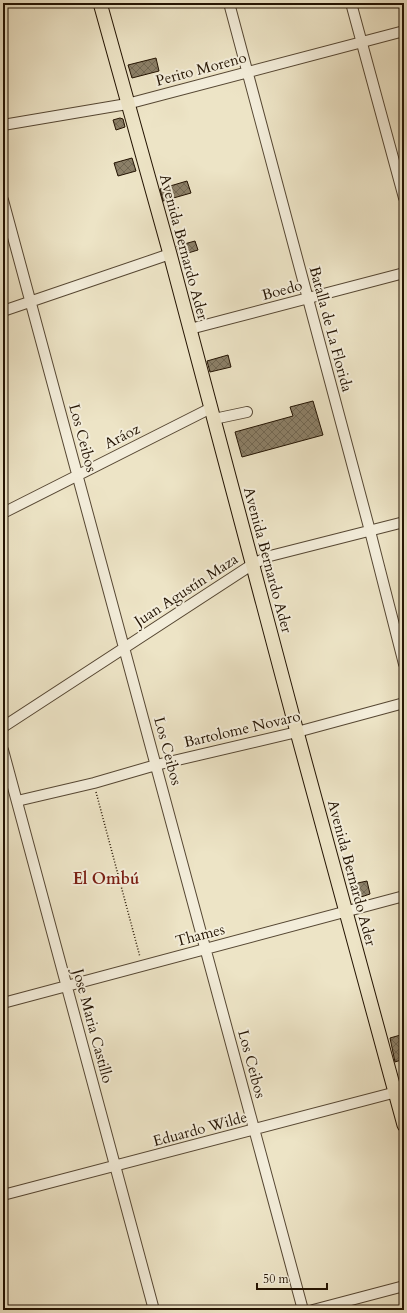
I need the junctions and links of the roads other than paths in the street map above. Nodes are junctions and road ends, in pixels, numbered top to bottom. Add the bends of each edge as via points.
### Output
1 (100, 3) edge
2 (229, 3) edge
3 (351, 3) edge
4 (404, 31) edge
5 (361, 42) junction
6 (246, 72) junction
7 (127, 104) junction
8 (3, 125) edge
9 (404, 198) edge
10 (3, 200) edge
11 (170, 254) junction
12 (404, 273) edge
13 (307, 299) junction
14 (31, 301) junction
15 (3, 311) edge
16 (190, 329) junction
17 (247, 412) dead end
18 (212, 413) junction
19 (78, 475) junction
20 (3, 513) edge
21 (404, 522) edge
22 (370, 531) junction
23 (253, 564) junction
24 (124, 649) junction
25 (404, 664) edge
26 (404, 703) edge
27 (3, 727) edge
28 (297, 732) junction
29 (3, 750) edge
30 (156, 765) junction
31 (17, 801) junction
32 (404, 896) edge
33 (347, 911) junction
34 (206, 949) junction
35 (67, 986) junction
36 (3, 1003) edge
37 (400, 1092) edge
38 (404, 1126) edge
39 (254, 1130) junction
40 (115, 1166) junction
41 (3, 1195) edge
42 (404, 1286) edge
43 (154, 1310) edge
44 (303, 1310) edge
45 (314, 1310) edge

1 - 7 main road, Avenida Bernardo Ader
2 - 6 street, Batalla de La Florida
3 - 5 street
4 - 5 street, Perito Moreno
5 - 6 street, Perito Moreno
5 - 9 street
6 - 7 street, Perito Moreno
6 - 13 street, Batalla de La Florida
7 - 8 street, Perito Moreno
7 - 11 main road, Avenida Bernardo Ader
10 - 14 street, Los Ceibos
11 - 14 street
11 - 16 main road, Avenida Bernardo Ader
12 - 13 street, Boedo
13 - 16 street, Boedo
13 - 22 street, Batalla de La Florida
14 - 15 street
14 - 19 street, Los Ceibos
16 - 18 main road, Avenida Bernardo Ader
17 - 18 street, Aráoz
18 - 19 street, Aráoz
18 - 23 main road, Avenida Bernardo Ader
19 - 20 street, Aráoz
19 - 24 street, Los Ceibos
21 - 22 street, Juan Agustín Maza
22 - 23 street, Juan Agustín Maza via 270,556
22 - 25 street, Batalla de La Florida
23 - 24 street, Juan Agustín Maza
23 - 28 main road, Avenida Bernardo Ader
24 - 27 street, Juan Agustín Maza
24 - 30 street, Los Ceibos
26 - 28 street, Bartolome Novaro
28 - 30 street, Bartolome Novaro
28 - 33 main road, Avenida Bernardo Ader
29 - 31 street, Jose Maria Castillo
30 - 31 street, Bartolome Novaro
30 - 34 street, Los Ceibos
31 - 35 street, Jose Maria Castillo
32 - 33 street, Thames
33 - 34 street, Thames
33 - 37 main road, Avenida Bernardo Ader
34 - 35 street, Thames
34 - 39 street, Los Ceibos
35 - 36 street, Thames
35 - 40 street, Jose Maria Castillo
37 - 38 main road, Avenida Bernardo Ader
37 - 39 street, Eduardo Wilde
39 - 40 street, Eduardo Wilde
39 - 44 street, Los Ceibos
40 - 41 street, Eduardo Wilde
40 - 43 street, Jose Maria Castillo
42 - 45 street

